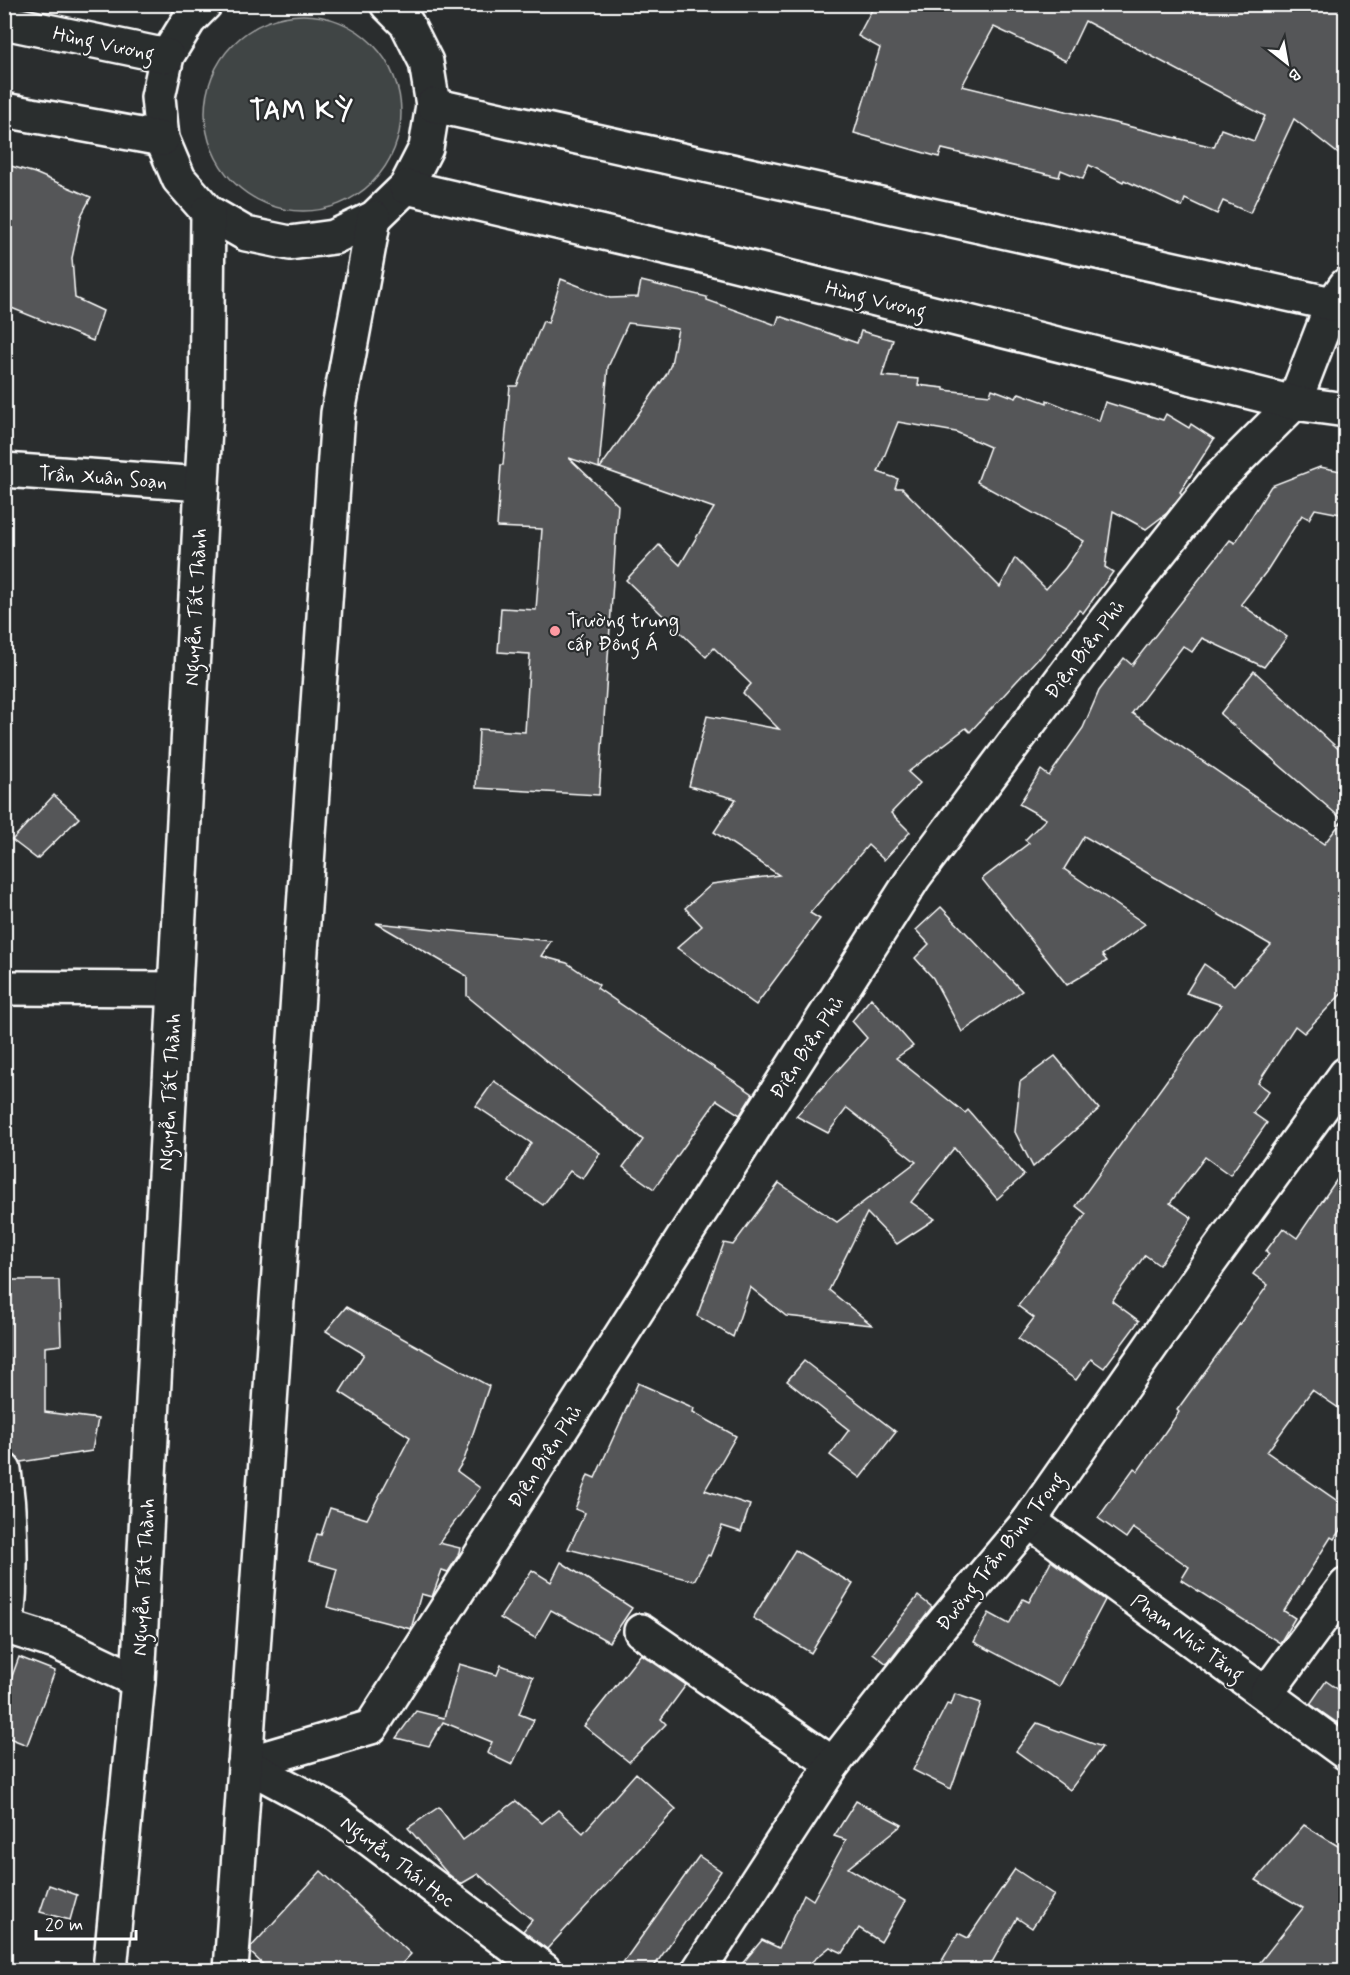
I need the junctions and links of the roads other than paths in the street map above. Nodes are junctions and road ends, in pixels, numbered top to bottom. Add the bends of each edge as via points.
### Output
1 (205, 4) edge
2 (398, 11) edge
3 (4, 22) edge
4 (167, 56) junction
5 (433, 105) junction
6 (4, 110) edge
7 (162, 139) junction
8 (406, 187) junction
9 (208, 212) junction
10 (374, 218) junction
11 (1341, 299) edge
12 (1294, 402) junction
13 (1346, 410) edge
14 (4, 470) edge
15 (202, 484) junction
16 (4, 988) edge
17 (175, 990) junction
18 (1346, 1074) edge
19 (4, 1470) edge
20 (1029, 1521) junction
21 (1346, 1586) edge
22 (6, 1625) edge
23 (641, 1631) dead end
24 (138, 1681) junction
25 (1266, 1694) junction
26 (1346, 1753) edge
27 (245, 1764) junction
28 (833, 1764) junction
29 (110, 1971) edge
30 (231, 1971) edge
31 (544, 1971) edge
32 (699, 1971) edge

1 - 4 main road via 189,20
2 - 5 main road via 426,62
3 - 4 main road, Hùng Vương
4 - 7 main road via 158,97
5 - 8 main road via 426,148
5 - 11 main road
6 - 7 main road
7 - 9 main road via 179,179
8 - 10 main road
8 - 12 main road, Hùng Vương
9 - 10 main road via 246,234 290,243 334,237
9 - 15 main road, Nguyễn Tất Thành
10 - 27 main road via 338,413
11 - 12 main road, Điện Biên Phủ
12 - 13 main road, Hùng Vương
12 - 27 main road, Điện Biên Phủ via 1214,483 914,877 371,1727
14 - 15 main road, Trần Xuân Soạn
15 - 17 main road, Nguyễn Tất Thành
16 - 17 main road
17 - 24 main road, Nguyễn Tất Thành
18 - 20 main road, Đường Trần Bình Trọng
19 - 22 main road via 11,1572
20 - 25 main road, Phạm Nhữ Tăng
20 - 28 main road, Đường Trần Bình Trọng
21 - 25 main road
22 - 24 main road via 58,1643
23 - 28 main road
24 - 29 main road, Nguyễn Tất Thành
25 - 26 main road, Phạm Nhữ Tăng
27 - 30 main road
27 - 31 main road, Nguyễn Thái Học via 334,1812
28 - 32 main road, Đường Trần Bình Trọng

